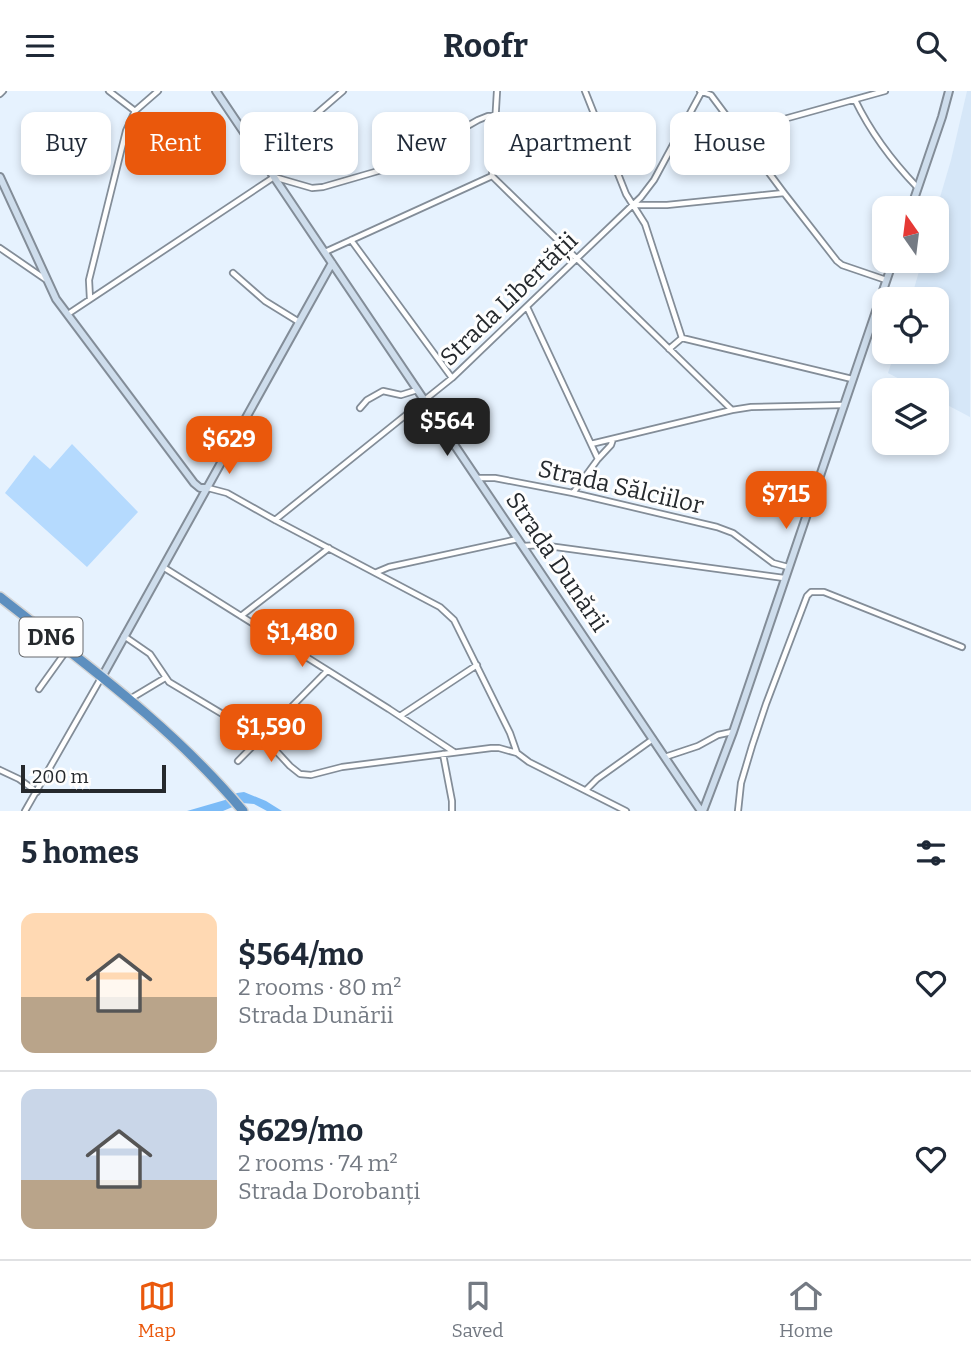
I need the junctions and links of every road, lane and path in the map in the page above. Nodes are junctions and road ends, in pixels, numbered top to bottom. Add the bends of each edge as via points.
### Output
1 (109, 91) edge
2 (158, 91) edge
3 (216, 91) edge
4 (343, 91) edge
5 (497, 91) edge
6 (585, 91) edge
7 (701, 91) edge
8 (885, 91) edge
9 (949, 91) edge
10 (855, 100) junction
11 (135, 111) junction
12 (319, 112) edge
13 (495, 112) edge
14 (723, 112) edge
15 (484, 117) edge
16 (790, 118) edge
17 (240, 126) edge
18 (771, 175) edge
19 (492, 176) joint
20 (0, 177) edge
21 (274, 177) junction
22 (918, 188) junction
23 (784, 193) junction
24 (915, 196) edge
25 (633, 205) junction
26 (351, 240) junction
27 (0, 248) edge
28 (325, 252) junction
29 (577, 260) junction
30 (332, 263) junction
31 (233, 273) dead end
32 (889, 273) edge
33 (886, 280) junction
34 (48, 281) junction
35 (90, 299) junction
36 (527, 307) junction
37 (68, 314) junction
38 (299, 322) junction
39 (682, 338) junction
40 (669, 349) junction
41 (452, 378) junction
42 (852, 380) junction
43 (417, 390) junction
44 (425, 401) junction
45 (844, 405) junction
46 (360, 408) dead end
47 (732, 410) junction
48 (612, 439) junction
49 (591, 443) junction
50 (597, 459) junction
51 (477, 478) junction
52 (207, 488) junction
53 (573, 493) junction
54 (275, 520) junction
55 (518, 539) junction
56 (523, 546) junction
57 (329, 548) junction
58 (162, 566) junction
59 (788, 567) junction
60 (377, 572) junction
61 (784, 578) junction
62 (0, 597) edge
63 (241, 616) junction
64 (124, 636) junction
65 (962, 647) dead end
66 (67, 650) junction
67 (477, 665) junction
68 (327, 671) junction
69 (102, 677) junction
70 (165, 678) junction
71 (39, 689) dead end
72 (129, 699) junction
73 (400, 716) junction
74 (733, 732) junction
75 (261, 738) junction
76 (653, 739) junction
77 (454, 753) junction
78 (517, 753) junction
79 (443, 754) junction
80 (665, 757) junction
81 (238, 761) dead end
82 (0, 770) edge
83 (586, 790) junction
84 (37, 792) junction
85 (25, 811) edge
86 (243, 811) edge
87 (452, 811) edge
88 (626, 811) edge
89 (702, 811) edge
90 (738, 811) edge

1 - 11 street
2 - 11 street
3 - 17 main road, Strada Dunării
4 - 12 street
5 - 13 street
6 - 25 street
7 - 14 street
7 - 25 street, Strada Libertății via 654,180
8 - 10 street
9 - 22 main road
10 - 16 street
10 - 22 street
11 - 35 street via 89,280
15 - 21 street via 399,165 358,177 312,188
18 - 23 street
19 - 26 street
19 - 29 street
20 - 34 main road
21 - 28 main road, Strada Dunării
21 - 35 street
22 - 24 main road
23 - 25 street
23 - 33 street via 842,265
25 - 29 street, Strada Libertății
25 - 39 street via 645,224
26 - 28 street
26 - 41 street
27 - 34 street
28 - 30 main road, Strada Dunării
29 - 36 street, Strada Libertății
29 - 40 street
30 - 38 main road
30 - 43 main road, Strada Dunării
31 - 38 street
32 - 33 main road
33 - 42 main road
34 - 37 main road
35 - 37 street
36 - 41 street, Strada Libertății
36 - 49 street
37 - 52 main road via 194,483
38 - 52 main road
39 - 40 street
39 - 42 street
40 - 47 street
41 - 44 street, Strada Libertății
42 - 45 main road
43 - 44 main road, Strada Dunării
43 - 46 street via 401,395 383,391
44 - 51 main road, Strada Dunării
44 - 54 street, Strada Libertății
45 - 47 street
45 - 59 main road
47 - 48 street
48 - 49 street
48 - 50 street
49 - 50 street
50 - 53 street
51 - 53 street, Strada Sălciilor
51 - 55 main road, Strada Dunării
52 - 54 street via 227,493
52 - 58 main road
53 - 59 street, Strada Sălciilor via 717,527 733,533 773,563
54 - 57 street
55 - 56 main road, Strada Dunării
55 - 60 street
56 - 61 street
56 - 76 main road, Strada Dunării
57 - 60 street
57 - 63 street
58 - 63 street
58 - 64 main road
59 - 61 main road
60 - 67 street via 447,613
61 - 74 main road
62 - 66 highway, DN6
63 - 68 street
64 - 69 main road
64 - 70 street via 150,654
65 - 90 street via 824,592 811,591 766,704 744,773
66 - 69 highway, DN6
66 - 71 street
67 - 73 street
67 - 78 street
68 - 73 street
68 - 75 street
69 - 72 highway, DN6
69 - 84 street
70 - 72 street
70 - 75 street
72 - 86 highway, DN6 via 173,737
73 - 77 street
74 - 80 street
74 - 89 main road
75 - 79 street via 296,772 306,775
75 - 81 street
76 - 80 main road, Strada Dunării
76 - 83 street
77 - 78 street via 491,748
77 - 79 street
78 - 83 street
79 - 87 street
80 - 89 main road, Strada Dunării
82 - 84 street
83 - 88 street
84 - 85 street

